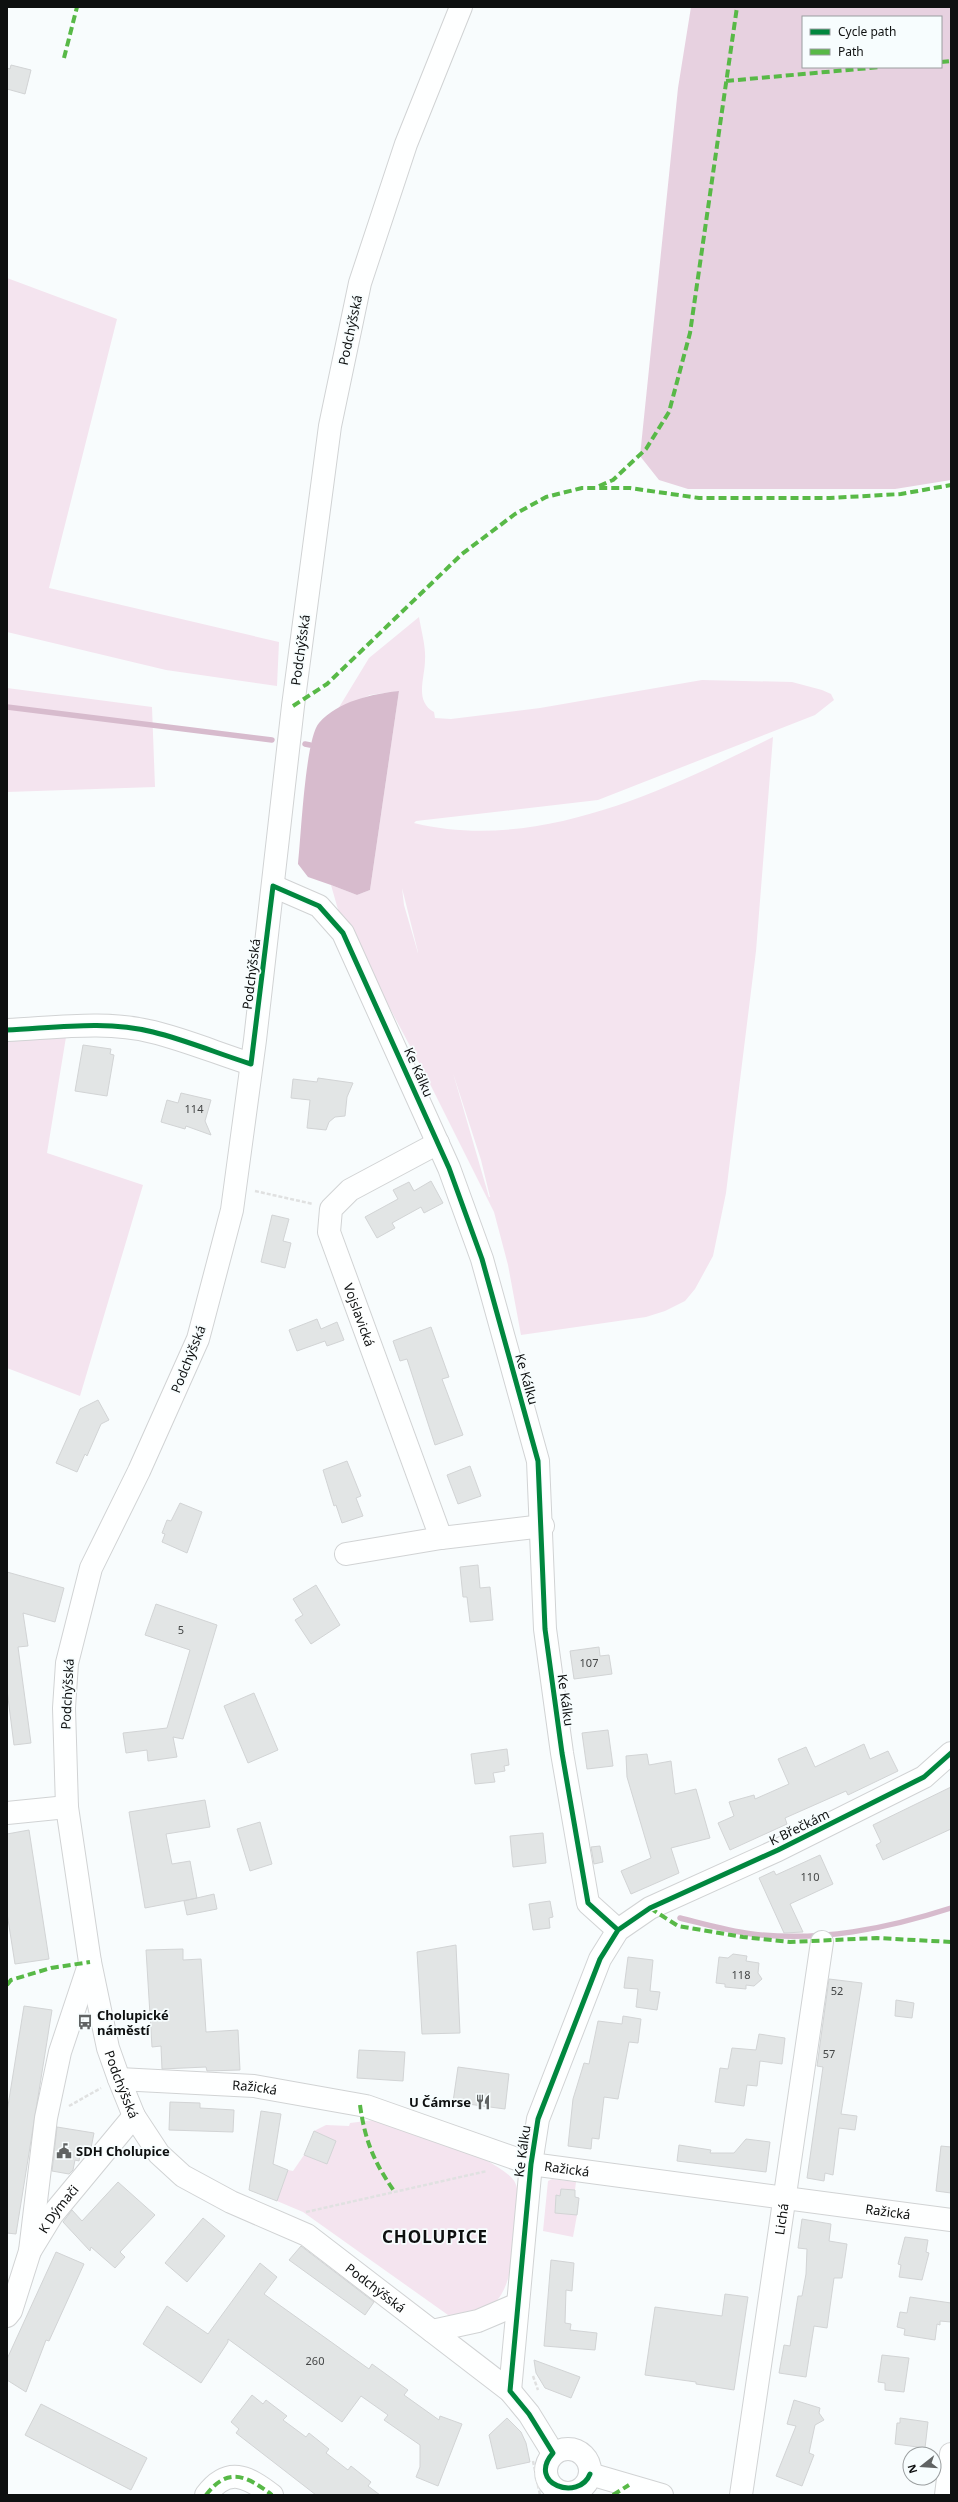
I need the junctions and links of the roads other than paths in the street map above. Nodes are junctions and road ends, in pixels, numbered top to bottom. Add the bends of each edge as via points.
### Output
1 (461, 7) edge
2 (272, 886) junction
3 (7, 1030) edge
4 (251, 1064) junction
5 (438, 1143) junction
6 (543, 1526) junction
7 (441, 1538) junction
8 (346, 1554) dead end
9 (951, 1753) edge
10 (67, 1807) junction
11 (7, 1813) edge
12 (650, 1908) joint
13 (618, 1930) junction
14 (822, 1942) dead end
15 (90, 1962) junction
16 (119, 2079) junction
17 (134, 2116) junction
18 (531, 2164) junction
19 (783, 2198) junction
20 (951, 2220) edge
21 (30, 2251) junction
22 (518, 2304) junction
23 (7, 2316) edge
24 (432, 2331) junction
25 (510, 2391) junction
26 (553, 2453) junction
27 (951, 2454) edge
28 (590, 2474) junction
29 (560, 2493) edge
30 (206, 2495) edge
31 (272, 2495) edge
32 (662, 2495) edge
33 (741, 2495) edge
34 (946, 2495) edge

1 - 2 street, Podchýšská via 406,144 360,283 330,426
2 - 4 street, Podchýšská
2 - 5 street, Ke Kálku via 319,906 343,933
3 - 4 street via 78,1026 119,1027 152,1032
4 - 10 street, Podchýšská via 232,1210 198,1339 139,1471 91,1568 67,1663 64,1708
5 - 6 street, Ke Kálku via 482,1259 538,1461
5 - 7 street, Vojslavická via 350,1190 331,1209 329,1232
6 - 7 street
6 - 13 street, Ke Kálku via 545,1629 562,1753 588,1902
7 - 8 street
9 - 12 street, K Břečkám via 924,1777 778,1850
10 - 11 street
10 - 15 street, Podchýšská
12 - 13 street, Ke Kálku
13 - 18 street, Ke Kálku via 600,1959 538,2118
14 - 19 street, Lichá
15 - 16 street, Podchýšská via 108,2048
15 - 21 street via 60,2052 46,2118
16 - 17 street, Podchýšská
16 - 18 street, Ražická via 254,2086 366,2106
17 - 21 street, K Dýmači via 52,2215
17 - 24 street, Podchýšská via 159,2154 183,2176 231,2202 307,2235
18 - 19 street, Ražická
18 - 22 street, Ke Kálku
19 - 20 street, Ražická
19 - 33 street, Lichá
21 - 23 street, K Dýmači via 11,2311
22 - 24 street via 478,2320
22 - 25 street, Ke Kálku
24 - 25 street, Podchýšská
25 - 26 street, Podchýšská via 529,2414
26 - 28 street via 568,2448 582,2453 590,2466
26 - 29 street via 546,2464 546,2478
27 - 34 street
28 - 29 street via 579,2490
28 - 32 street
30 - 31 street via 216,2482 233,2476 254,2480

